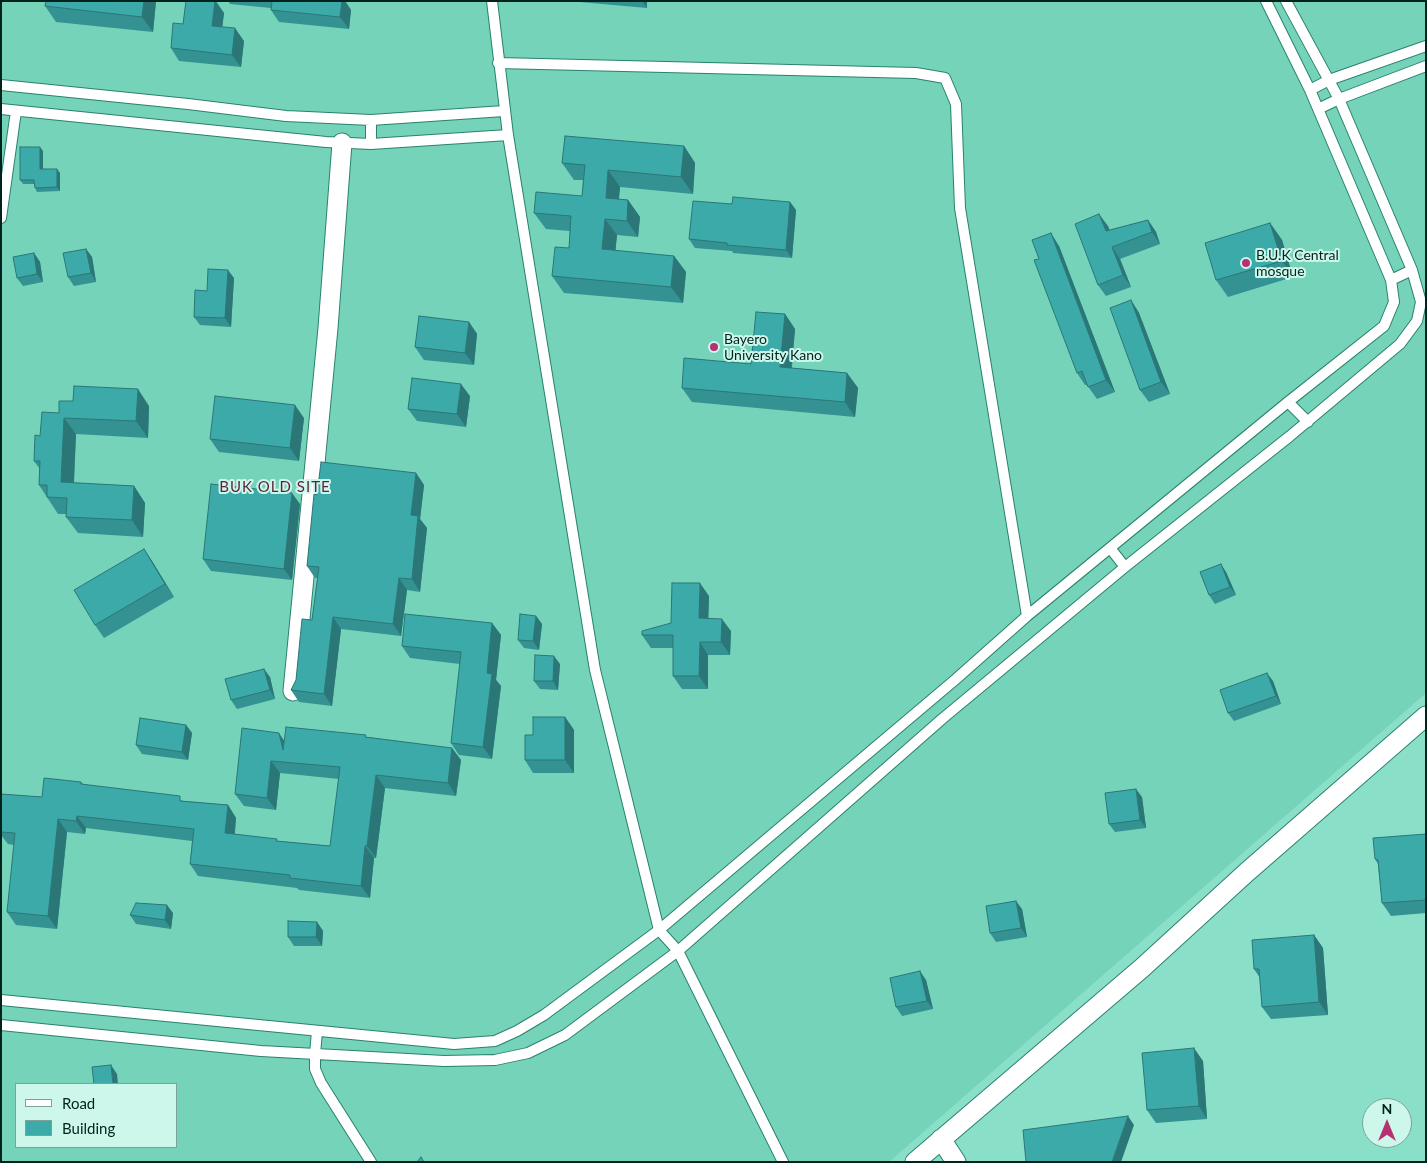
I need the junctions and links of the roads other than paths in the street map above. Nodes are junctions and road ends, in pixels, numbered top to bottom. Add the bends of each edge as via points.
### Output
1 (492, 1) edge
2 (1266, 1) edge
3 (1286, 1) edge
4 (1426, 46) edge
5 (498, 63) junction
6 (1426, 66) edge
7 (1329, 80) junction
8 (1, 85) edge
9 (1310, 90) junction
10 (1339, 99) junction
11 (1, 109) edge
12 (1318, 109) junction
13 (16, 111) junction
14 (504, 111) junction
15 (371, 120) junction
16 (508, 135) junction
17 (342, 143) junction
18 (371, 144) junction
19 (1, 218) edge
20 (1412, 270) junction
21 (1391, 280) junction
22 (1423, 305) edge
23 (1288, 402) junction
24 (1308, 422) junction
25 (1110, 548) junction
26 (1125, 568) junction
27 (1027, 616) junction
28 (293, 691) edge
29 (1426, 716) edge
30 (659, 930) junction
31 (678, 951) junction
32 (1, 1000) edge
33 (1, 1026) edge
34 (317, 1031) junction
35 (315, 1054) junction
36 (942, 1139) junction
37 (371, 1162) edge
38 (783, 1162) edge
39 (915, 1162) edge
40 (956, 1162) edge

1 - 5 lane
2 - 9 lane
3 - 7 lane
4 - 7 lane
5 - 14 lane
5 - 27 lane via 899,73 945,78 956,104 960,208
6 - 10 lane
7 - 9 lane
7 - 10 lane
8 - 15 lane via 286,116
9 - 12 lane
10 - 12 lane
10 - 20 lane
11 - 13 lane
12 - 21 lane
13 - 17 lane
13 - 19 lane
14 - 15 lane
14 - 16 lane
15 - 18 lane
16 - 18 lane
16 - 30 lane via 595,670
17 - 18 lane
17 - 28 street
20 - 21 lane
20 - 22 lane
21 - 23 lane via 1394,302 1384,326
22 - 24 lane via 1417,322 1400,344
23 - 24 lane
23 - 25 lane
24 - 26 lane
25 - 26 lane
25 - 27 lane
26 - 31 lane via 942,719
27 - 30 lane
29 - 36 street via 1142,968
30 - 31 lane
30 - 34 lane via 544,1015 494,1041 454,1044
31 - 35 lane via 565,1035 528,1053 495,1060 444,1061
31 - 38 lane
32 - 34 lane
33 - 35 lane
34 - 35 lane
35 - 37 lane via 321,1083
36 - 39 street
36 - 40 street

